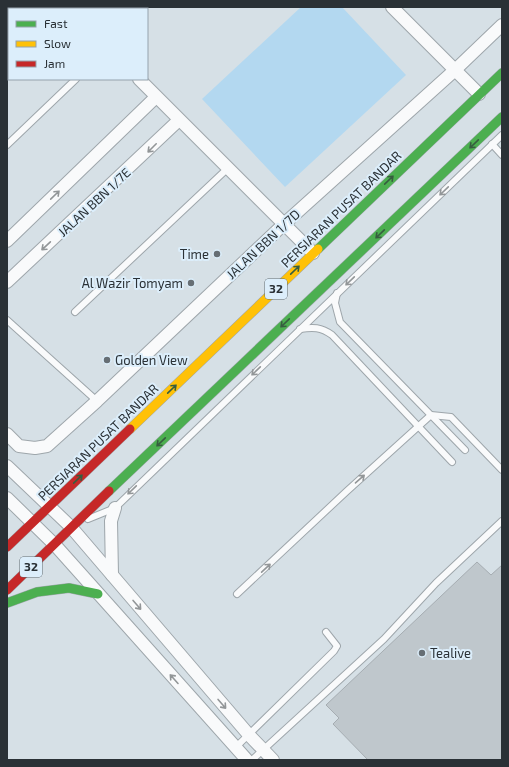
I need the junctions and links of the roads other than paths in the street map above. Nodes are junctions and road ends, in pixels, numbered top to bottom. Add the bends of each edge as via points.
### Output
1 (392, 7) edge
2 (502, 25) edge
3 (455, 70) junction
4 (502, 73) edge
5 (75, 80) edge
6 (140, 80) edge
7 (479, 94) junction
8 (156, 97) junction
9 (502, 117) edge
10 (179, 120) junction
11 (502, 135) edge
12 (492, 144) junction
13 (7, 145) edge
14 (502, 155) edge
15 (227, 169) junction
16 (284, 224) junction
17 (7, 241) edge
18 (313, 253) junction
19 (7, 282) edge
20 (337, 294) junction
21 (75, 312) dead end
22 (7, 320) edge
23 (300, 329) junction
24 (97, 401) junction
25 (431, 414) junction
26 (418, 426) junction
27 (7, 434) edge
28 (465, 450) dead end
29 (452, 462) dead end
30 (7, 466) edge
31 (502, 470) edge
32 (7, 498) edge
33 (50, 506) junction
34 (115, 508) junction
35 (502, 521) edge
36 (33, 523) junction
37 (71, 527) junction
38 (54, 544) junction
39 (7, 547) edge
40 (112, 575) junction
41 (7, 590) edge
42 (98, 594) junction
43 (237, 594) dead end
44 (7, 603) edge
45 (326, 632) dead end
46 (249, 735) junction
47 (235, 748) junction
48 (263, 751) junction
49 (247, 760) edge
50 (252, 760) edge
51 (272, 760) edge

1 - 3 street
2 - 3 street, JALAN BBN 1/7D
3 - 7 street
3 - 16 street, JALAN BBN 1/7D
4 - 7 main road, PERSIARAN PUSAT BANDAR / 32
5 - 13 lane
6 - 8 street
18 -> 7 main road, PERSIARAN PUSAT BANDAR / 32
8 - 10 street
17 -> 8 street
9 -> 37 main road, 32
10 - 15 street
10 -> 19 street, JALAN BBN 1/7E
11 - 12 lane
12 - 14 lane
12 -> 20 lane
15 - 16 street
15 - 21 lane
16 - 18 street
16 - 24 street, JALAN BBN 1/7D
33 -> 18 main road, PERSIARAN PUSAT BANDAR / 32
20 - 23 lane
20 - 25 lane via 335,303 340,322
22 - 24 lane
23 - 26 lane via 325,329
23 -> 34 lane
24 - 27 street, JALAN BBN 1/7D via 47,446 19,446
25 - 26 lane
25 - 28 lane
25 - 31 lane via 451,417
26 - 29 lane
43 -> 26 lane
30 - 33 street
32 - 36 street
33 - 36 main road, PERSIARAN PUSAT BANDAR / 32
33 - 37 street
34 - 37 lane
34 - 40 street via 111,521
35 - 48 lane via 436,583 384,639
36 - 38 street
36 - 39 main road, PERSIARAN PUSAT BANDAR / 32
37 - 38 main road, 32
37 - 40 street
38 - 41 main road, 32
38 - 42 street
40 -> 46 street
42 - 44 main road via 69,588 37,592
47 -> 42 street
45 - 46 lane via 337,646 334,651
46 - 47 lane
46 - 48 street
47 - 49 street
48 - 50 lane
48 - 51 street

